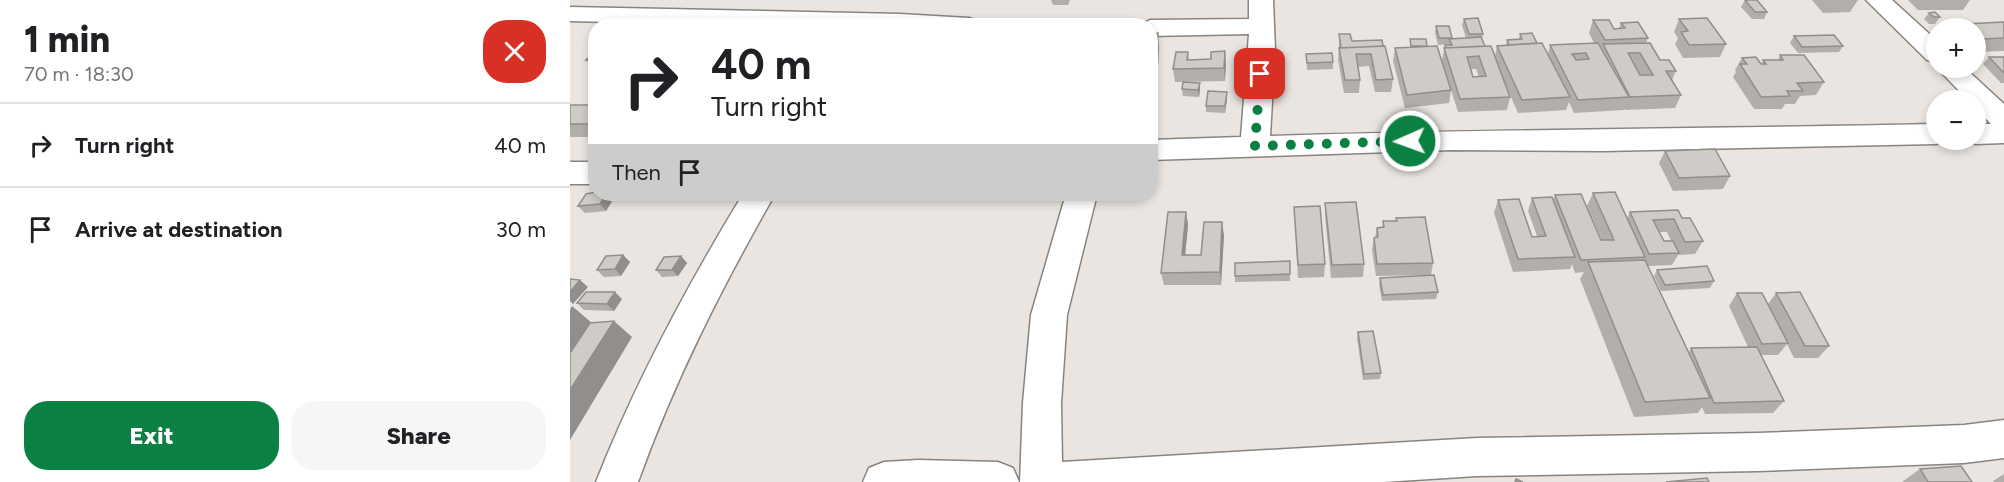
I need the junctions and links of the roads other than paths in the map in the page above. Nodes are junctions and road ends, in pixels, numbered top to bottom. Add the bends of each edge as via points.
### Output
1 (1878, 0) edge
2 (1261, 13) edge
3 (570, 14) edge
4 (759, 18) edge
5 (1158, 27) edge
6 (1926, 45) edge
7 (1957, 78) edge
8 (1996, 133) edge
9 (1926, 134) edge
10 (1255, 146) junction
11 (1158, 150) edge
12 (570, 173) edge
13 (588, 173) edge
14 (755, 201) edge
15 (1078, 201) edge
16 (2004, 439) edge
17 (617, 482) edge
18 (884, 482) edge
19 (998, 482) edge
20 (1041, 482) edge
21 (1059, 482) edge

1 - 6 street
2 - 5 street
2 - 10 street
3 - 4 street
7 - 8 street
9 - 10 street
10 - 11 street
12 - 13 street
14 - 17 street via 699,295 638,423
15 - 20 street via 1049,315 1041,403
16 - 21 street via 1758,452 1477,457
18 - 19 street

